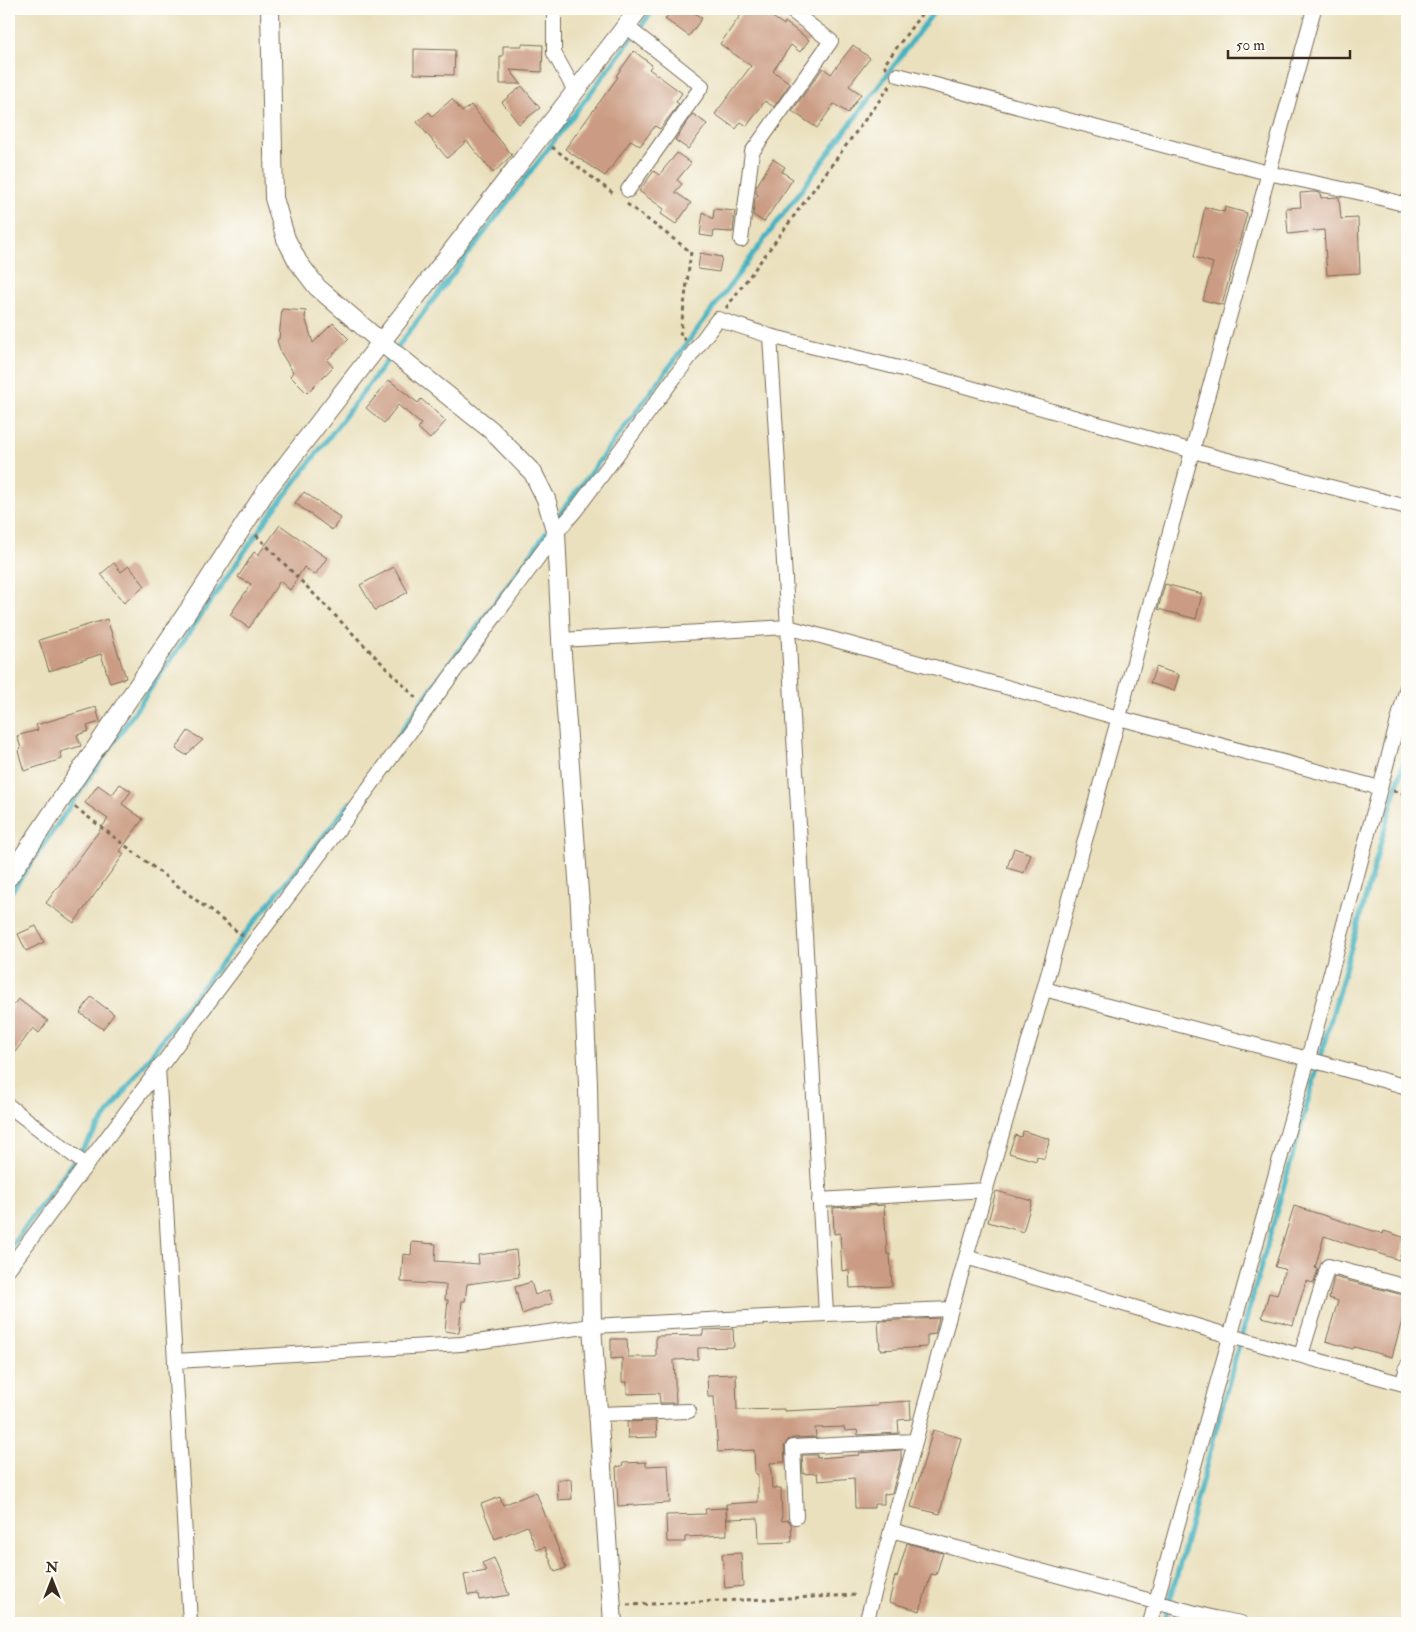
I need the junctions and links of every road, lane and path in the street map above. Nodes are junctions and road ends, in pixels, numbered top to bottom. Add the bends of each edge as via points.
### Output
1 (270, 9) edge
2 (554, 9) edge
3 (639, 9) edge
4 (789, 9) edge
5 (925, 9) edge
6 (1314, 9) edge
7 (626, 26) junction
8 (898, 75) junction
9 (575, 92) junction
10 (539, 137) junction
11 (1268, 173) junction
12 (622, 195) junction
13 (1407, 205) edge
14 (741, 240) dead end
15 (718, 319) junction
16 (770, 336) junction
17 (382, 343) junction
18 (696, 348) junction
19 (1193, 452) junction
20 (1407, 507) edge
21 (245, 524) junction
22 (556, 533) junction
23 (788, 627) junction
24 (561, 640) junction
25 (1407, 687) edge
26 (426, 709) junction
27 (1119, 718) junction
28 (1380, 788) junction
29 (63, 797) junction
30 (9, 877) edge
31 (252, 943) junction
32 (1044, 989) junction
33 (1308, 1058) junction
34 (158, 1067) junction
35 (1407, 1087) edge
36 (9, 1106) edge
37 (86, 1165) junction
38 (986, 1190) junction
39 (819, 1200) junction
40 (966, 1257) junction
41 (9, 1268) edge
42 (1407, 1287) edge
43 (951, 1309) junction
44 (826, 1314) junction
45 (592, 1326) junction
46 (1230, 1336) junction
47 (1301, 1355) junction
48 (176, 1361) junction
49 (1407, 1366) edge
50 (1405, 1384) edge
51 (689, 1411) dead end
52 (598, 1414) junction
53 (915, 1441) junction
54 (796, 1517) dead end
55 (891, 1530) junction
56 (874, 1595) junction
57 (1156, 1602) junction
58 (612, 1615) edge
59 (190, 1623) edge
60 (866, 1623) edge
61 (1150, 1623) edge
62 (1241, 1623) edge

1 - 17 street via 274,198 286,239 317,287
2 - 9 street via 554,53
3 - 7 street
4 - 14 street via 831,41 752,152
5 - 8 path via 884,65
6 - 11 street
7 - 9 street
7 - 12 street via 702,86
8 - 11 street
8 - 15 path
9 - 10 street
10 - 12 path
10 - 17 street
11 - 13 street
11 - 19 street
12 - 18 path via 691,252 680,336
15 - 16 street
15 - 18 street
16 - 19 street via 915,372
16 - 23 street
17 - 21 street via 266,491
17 - 22 street via 491,430 533,473 546,499
18 - 22 street
19 - 20 street
19 - 27 street
21 - 26 path
21 - 29 street
22 - 24 street
22 - 26 street
23 - 24 street
23 - 27 street
23 - 39 street
24 - 45 street via 581,916
25 - 28 street
26 - 31 street
27 - 28 street
27 - 32 street
28 - 33 street
29 - 30 street
29 - 31 path
31 - 34 street
32 - 33 street
32 - 38 street
33 - 35 street
33 - 46 street
34 - 37 street
34 - 48 street
36 - 37 street
37 - 41 street
38 - 39 street
38 - 40 street
39 - 44 street
40 - 43 street
40 - 46 street
42 - 47 street via 1328,1266
43 - 44 street
43 - 53 street
44 - 45 street
45 - 48 street via 461,1344
45 - 52 street
46 - 47 street
46 - 57 street
47 - 50 street
48 - 59 street
49 - 50 street
51 - 52 street
52 - 58 street
53 - 54 street via 793,1447
53 - 55 street
55 - 56 street
55 - 57 street
56 - 58 path
56 - 60 street
57 - 61 street
57 - 62 street

